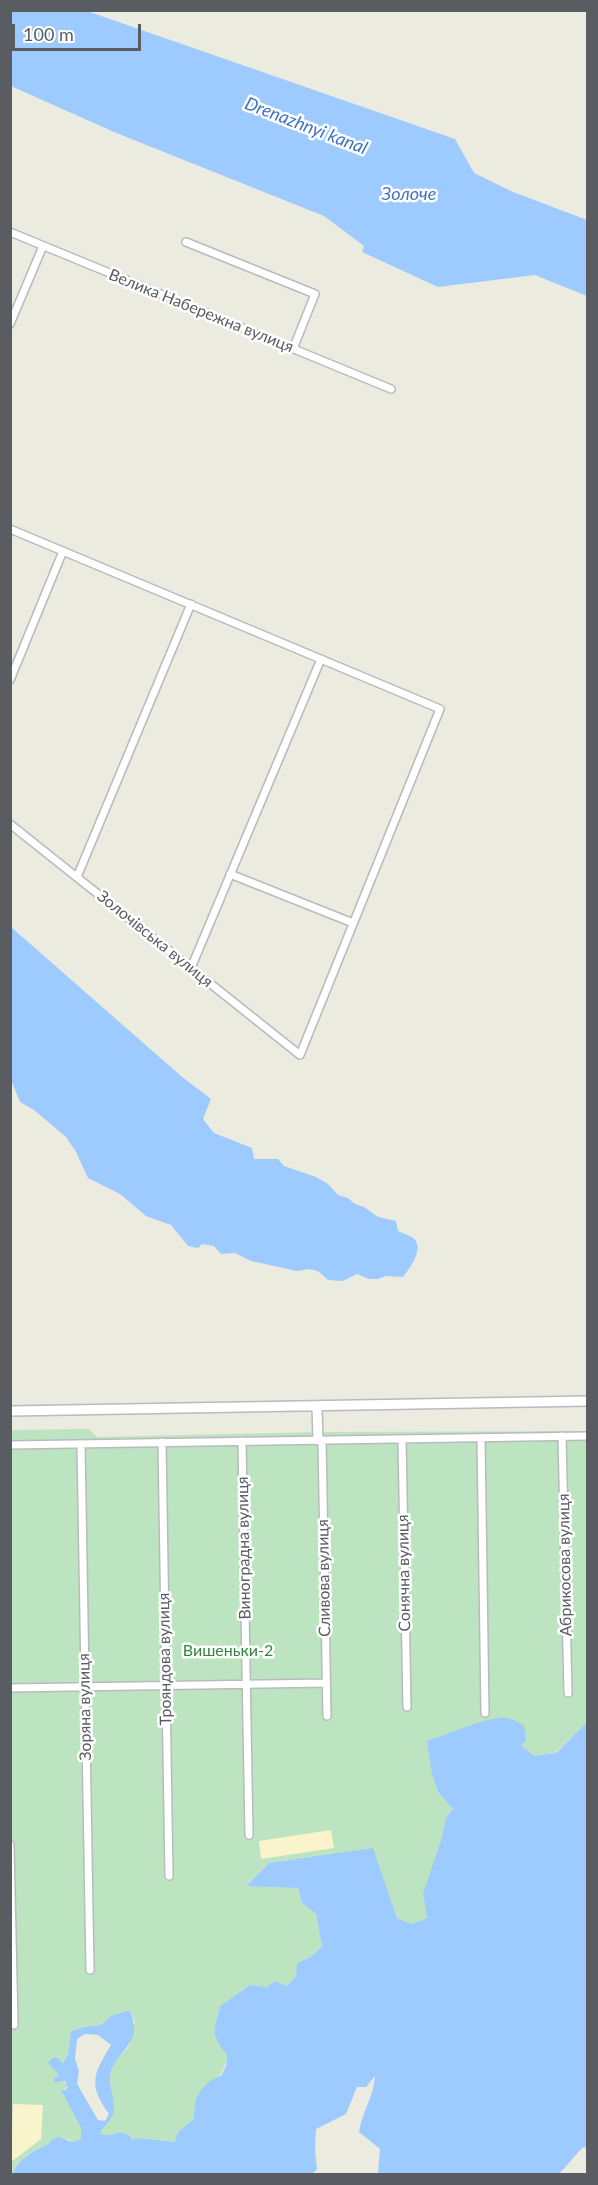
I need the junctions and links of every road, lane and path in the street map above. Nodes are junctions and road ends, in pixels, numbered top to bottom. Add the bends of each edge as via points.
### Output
1 (10, 232) edge
2 (186, 242) dead end
3 (43, 246) junction
4 (10, 324) edge
5 (293, 349) junction
6 (391, 389) dead end
7 (10, 529) edge
8 (63, 551) junction
9 (191, 604) junction
10 (321, 659) junction
11 (10, 680) edge
12 (10, 824) edge
13 (230, 874) junction
14 (77, 877) junction
15 (353, 923) junction
16 (191, 968) junction
17 (588, 1401) edge
18 (317, 1407) junction
19 (10, 1411) edge
20 (562, 1436) junction
21 (588, 1436) edge
22 (481, 1437) junction
23 (402, 1439) junction
24 (320, 1440) junction
25 (242, 1441) junction
26 (162, 1443) junction
27 (81, 1444) junction
28 (10, 1445) edge
29 (326, 1683) junction
30 (246, 1684) junction
31 (166, 1685) junction
32 (85, 1687) junction
33 (10, 1688) edge
34 (568, 1693) dead end
35 (407, 1707) dead end
36 (485, 1713) dead end
37 (327, 1716) dead end
38 (249, 1835) dead end
39 (10, 1845) edge
40 (169, 1876) dead end
41 (90, 1970) dead end
42 (14, 2025) dead end

1 - 3 street, Велика Набережна вулиця
2 - 5 street via 315,294
3 - 4 street
3 - 5 street, Велика Набережна вулиця
5 - 6 street, Велика Набережна вулиця
7 - 8 street
8 - 9 street
8 - 11 street
9 - 10 street
9 - 14 street
10 - 13 street
10 - 15 street via 440,709
12 - 14 street, Золочівська вулиця
13 - 15 street
13 - 16 street
14 - 16 street, Золочівська вулиця
15 - 16 street, Золочівська вулиця via 300,1055
17 - 18 street
18 - 19 street
18 - 24 street
20 - 21 street
20 - 22 street
20 - 34 street, Абрикосова вулиця
22 - 23 street
22 - 36 street
23 - 24 street
23 - 35 street, Сонячна вулиця
24 - 25 street
24 - 29 street, Сливова вулиця
25 - 26 street
25 - 30 street, Виноградна вулиця
26 - 27 street
26 - 31 street, Трояндова вулиця
27 - 28 street
27 - 32 street, Зоряна вулиця
29 - 30 street
29 - 37 street, Сливова вулиця
30 - 31 street
30 - 38 street, Виноградна вулиця
31 - 32 street
31 - 40 street, Трояндова вулиця
32 - 33 street
32 - 41 street, Зоряна вулиця
39 - 42 street

